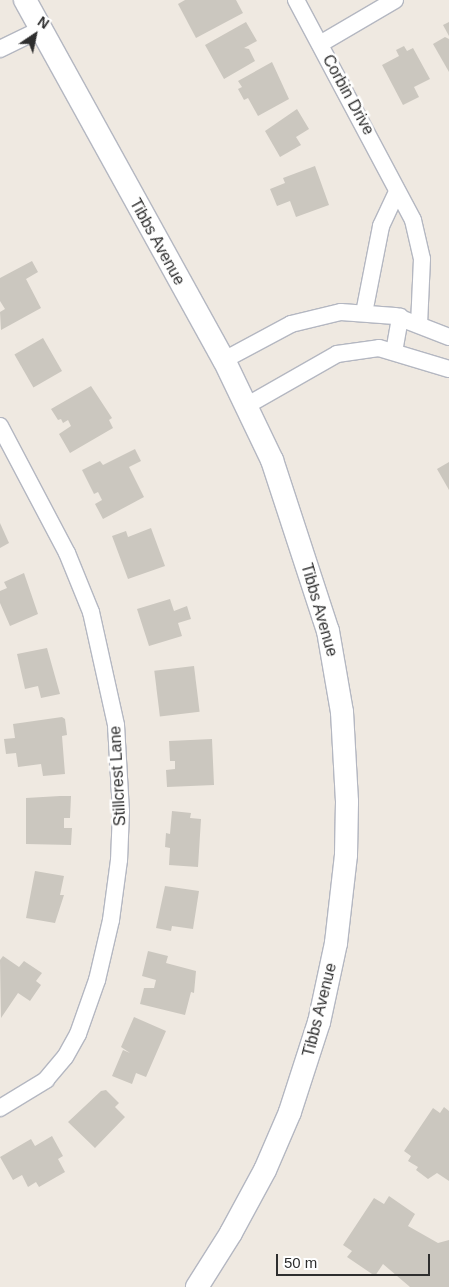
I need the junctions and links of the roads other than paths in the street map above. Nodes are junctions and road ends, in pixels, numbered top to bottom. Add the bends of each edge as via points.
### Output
1 (25, 0) edge
2 (296, 0) edge
3 (395, 0) edge
4 (41, 29) junction
5 (320, 44) junction
6 (0, 49) edge
7 (397, 191) junction
8 (364, 313) junction
9 (400, 317) junction
10 (419, 324) junction
11 (449, 337) edge
12 (394, 352) junction
13 (224, 360) junction
14 (449, 369) edge
15 (246, 406) junction
16 (0, 426) edge
17 (0, 1108) edge
18 (197, 1287) edge

1 - 4 street, Tibbs Avenue
2 - 5 street, Corbin Drive
3 - 5 street
4 - 6 street
4 - 13 street, Tibbs Avenue
5 - 7 street, Corbin Drive via 387,166
7 - 8 street via 381,226
7 - 10 street, Corbin Drive via 413,220 422,253
8 - 9 street
8 - 13 street via 341,312 291,324
9 - 10 street
9 - 12 street
10 - 11 street
12 - 14 street
12 - 15 street via 378,348 337,354
13 - 15 street, Tibbs Avenue
15 - 18 street, Tibbs Avenue via 272,460 328,632 342,712 346,765 346,855 336,943 306,1067 265,1170
16 - 17 street, Stillcrest Lane via 67,553 91,612 116,725 121,811 111,920 78,1034 46,1080

